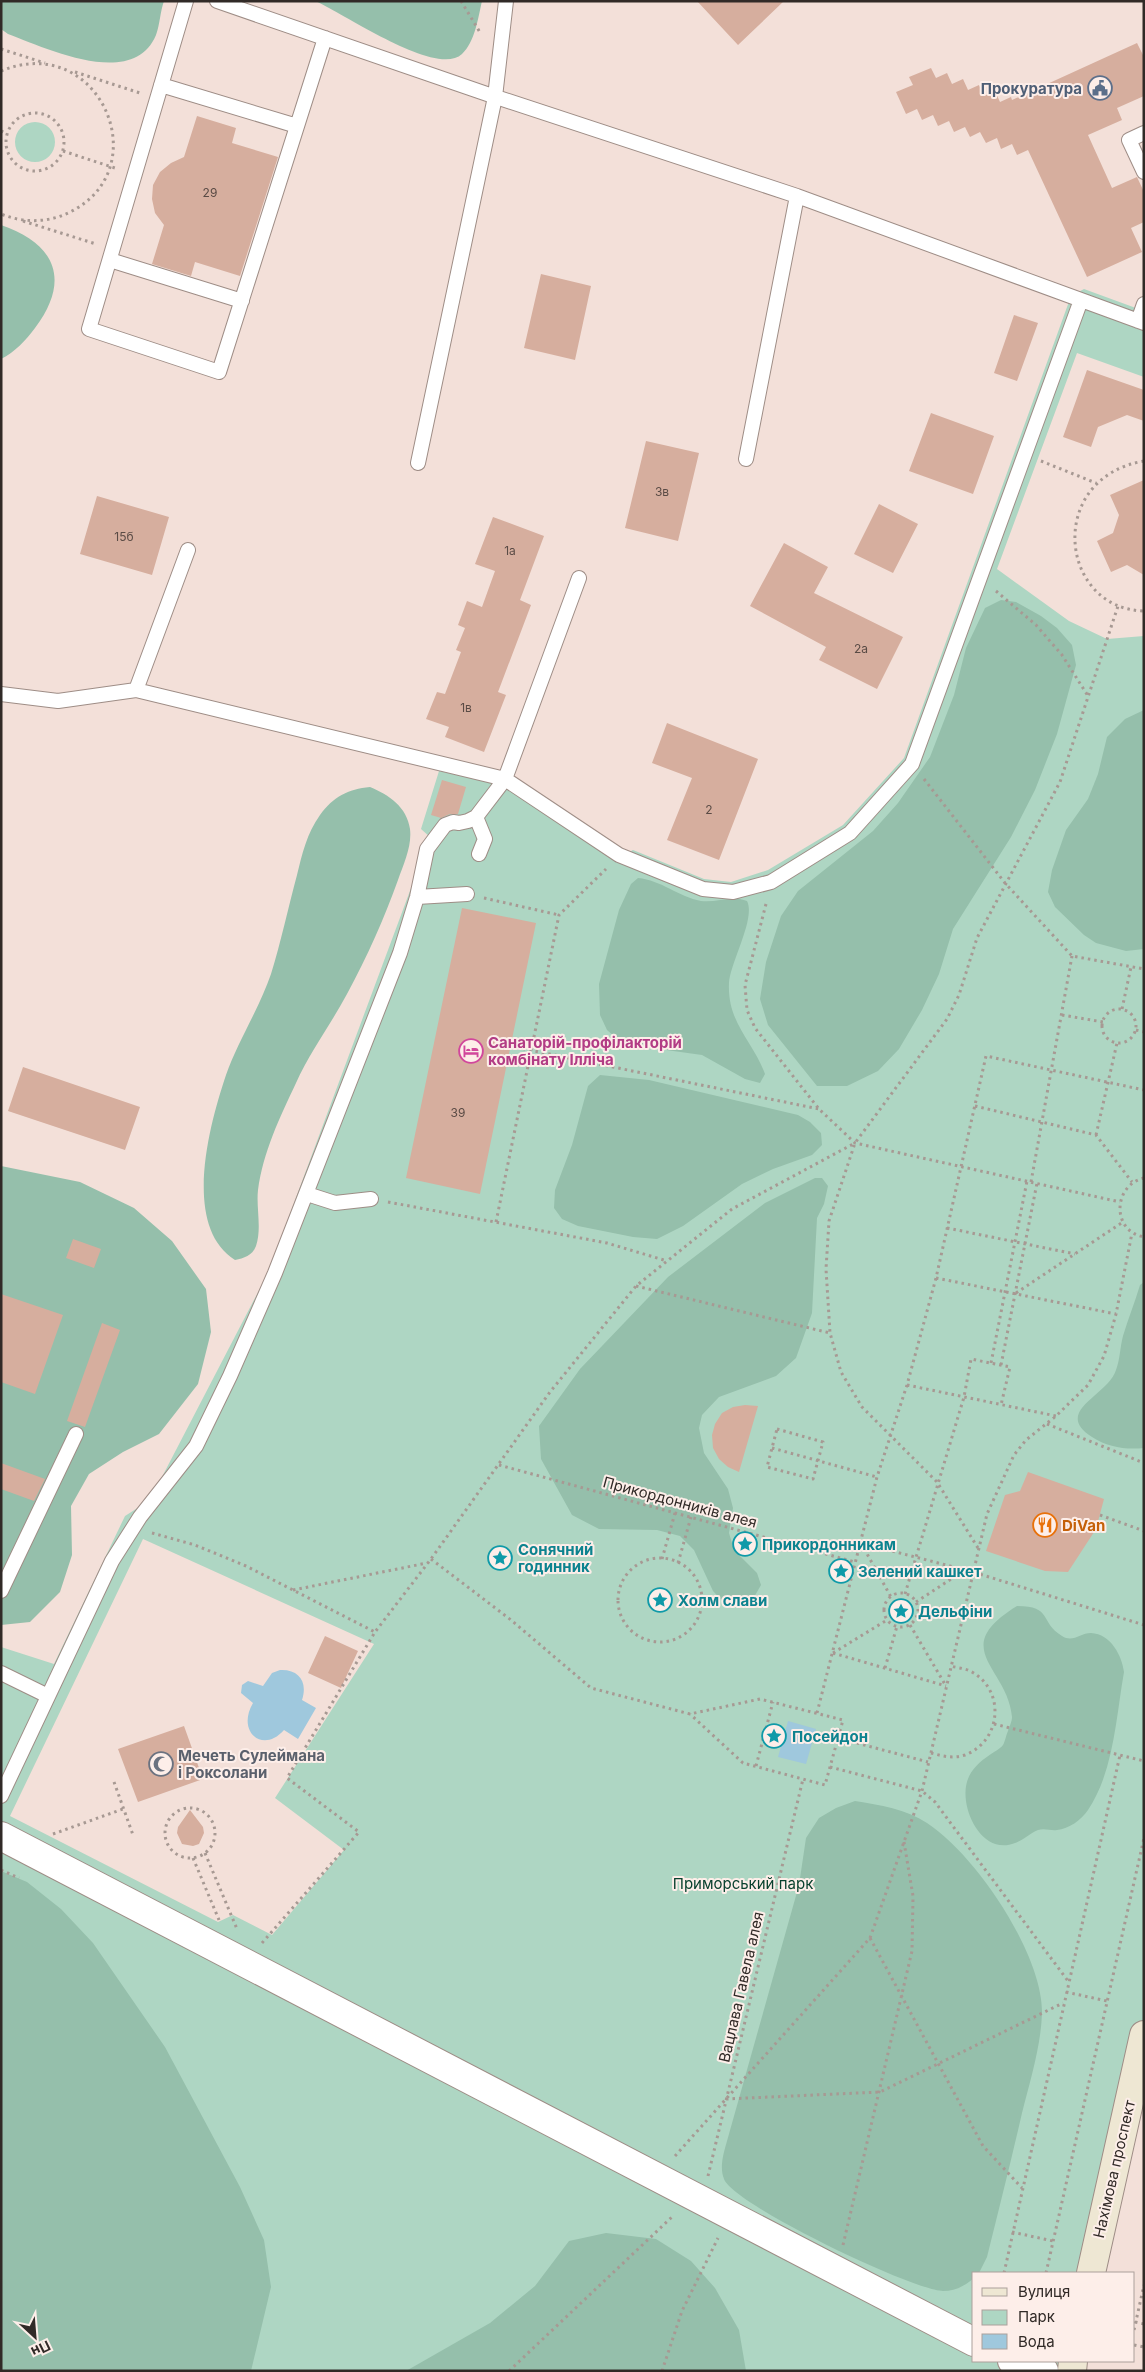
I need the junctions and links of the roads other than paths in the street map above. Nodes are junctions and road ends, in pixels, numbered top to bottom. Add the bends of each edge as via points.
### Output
1 (186, 1) edge
2 (217, 1) edge
3 (506, 1) edge
4 (325, 38) junction
5 (159, 92) junction
6 (495, 97) junction
7 (297, 126) junction
8 (1144, 133) edge
9 (1144, 172) edge
10 (797, 196) junction
11 (111, 255) junction
12 (1081, 300) junction
13 (242, 301) junction
14 (1144, 304) edge
15 (1141, 322) edge
16 (746, 459) dead end
17 (418, 463) dead end
18 (188, 550) dead end
19 (580, 578) dead end
20 (136, 690) junction
21 (1, 694) edge
22 (506, 779) junction
23 (476, 817) junction
24 (480, 854) dead end
25 (467, 894) road end
26 (417, 897) junction
27 (306, 1194) junction
28 (371, 1199) road end
29 (76, 1434) dead end
30 (1, 1592) edge
31 (1, 1673) edge
32 (48, 1696) junction
33 (1, 1796) edge
34 (1, 1836) edge
35 (1144, 2035) edge
36 (1091, 2272) edge
37 (972, 2341) edge
38 (1014, 2362) edge
39 (1044, 2371) edge

1 - 5 lane
2 - 4 lane
3 - 6 lane
4 - 6 lane
4 - 7 lane
5 - 7 lane
5 - 11 lane
6 - 10 lane
6 - 17 lane
7 - 13 lane
8 - 9 lane via 1129,140
10 - 12 lane
10 - 16 lane
11 - 13 lane
11 - 13 lane via 89,329 219,372
12 - 15 lane
12 - 22 lane via 912,764 850,833 771,882 733,892 703,889 619,855
14 - 15 lane
18 - 20 lane
19 - 22 lane
20 - 21 lane via 58,701
20 - 22 lane
22 - 23 lane
23 - 24 lane via 484,839
23 - 26 lane via 453,822 439,832 427,849
25 - 26 lane
26 - 27 lane via 400,953
27 - 28 lane via 334,1203
27 - 32 lane via 275,1273 196,1446 112,1561
29 - 30 lane
31 - 32 lane
32 - 33 lane
34 - 37 street via 229,1941 245,1962
35 - 36 main road, Нахімова проспект
38 - 39 street

